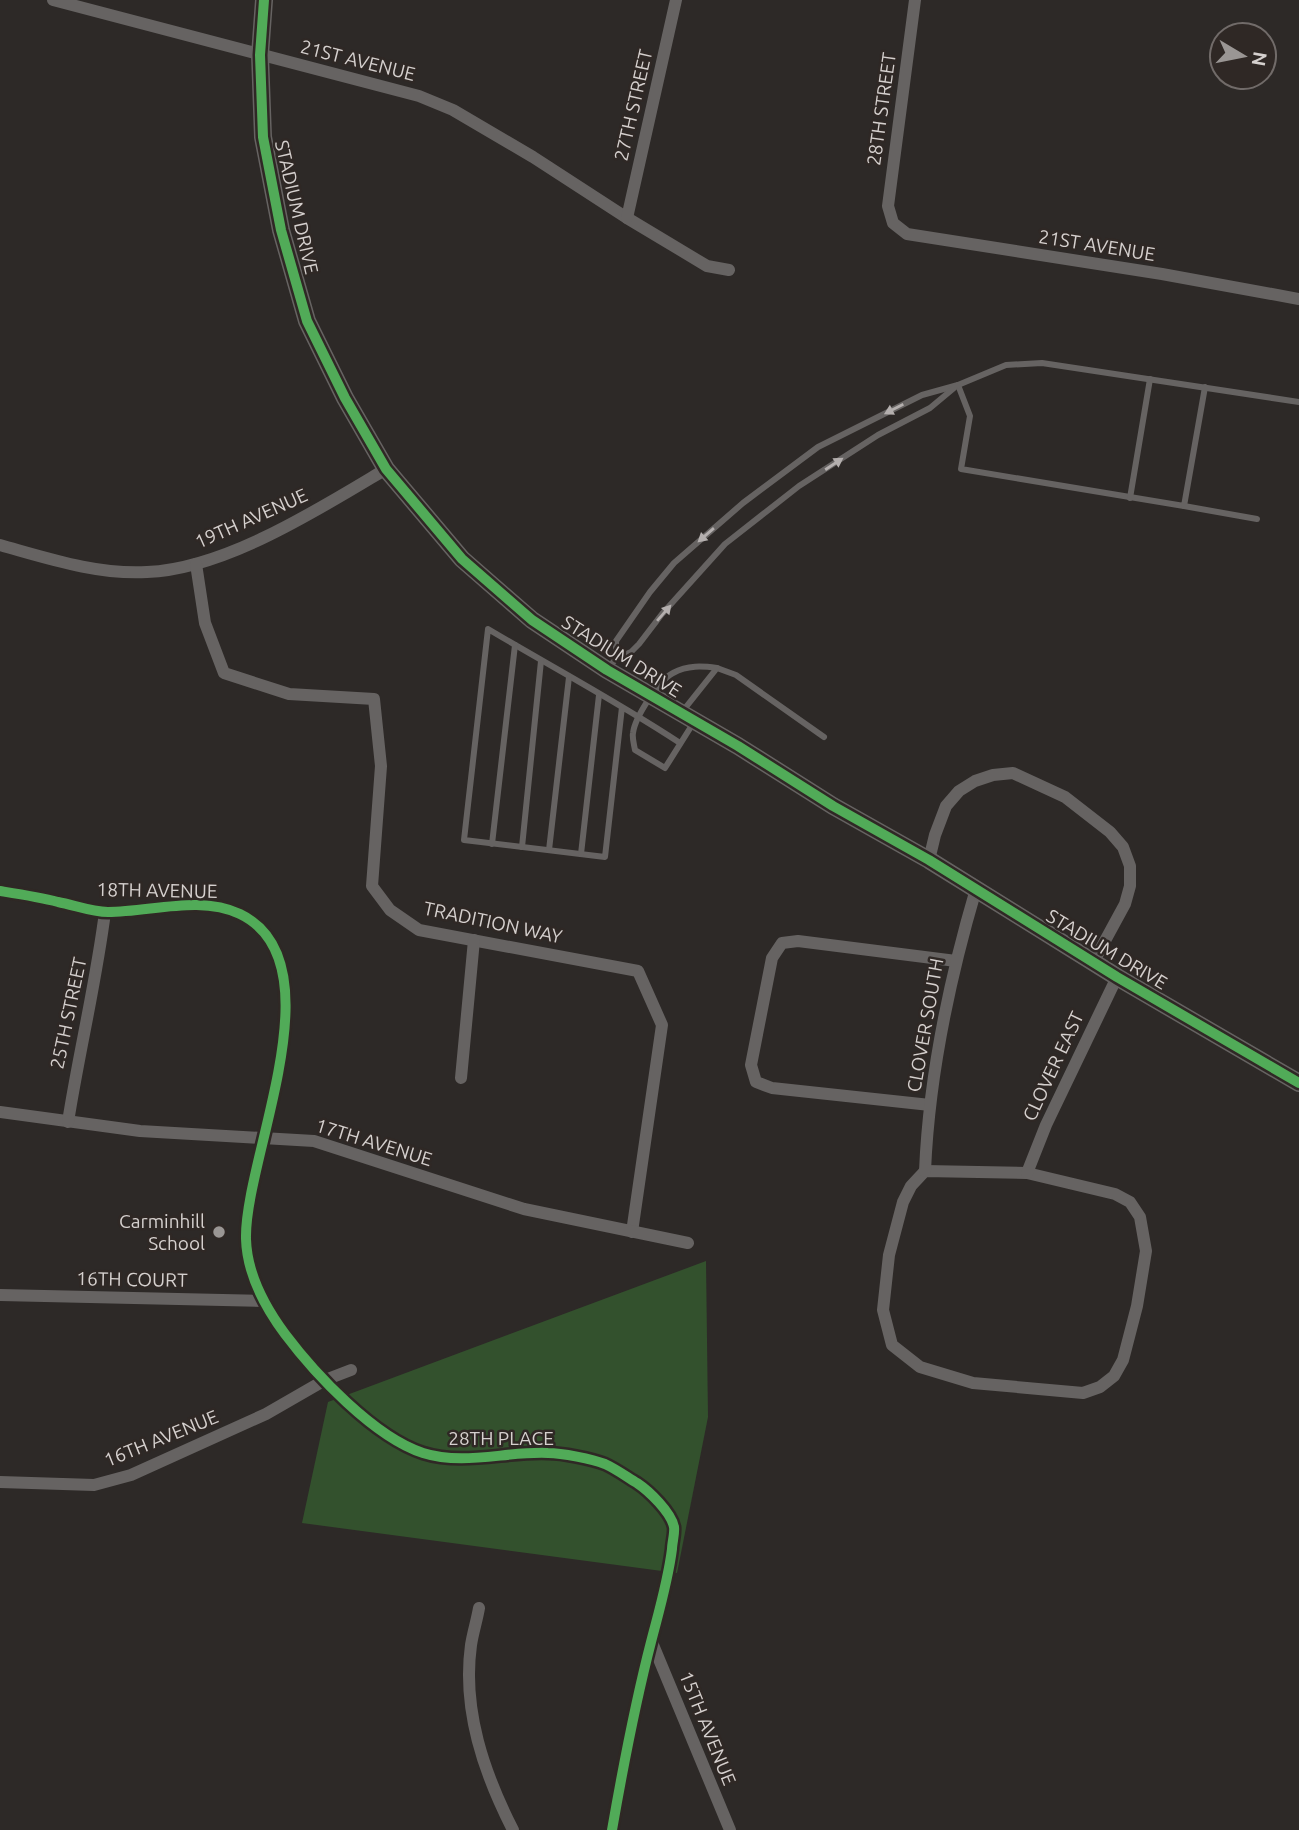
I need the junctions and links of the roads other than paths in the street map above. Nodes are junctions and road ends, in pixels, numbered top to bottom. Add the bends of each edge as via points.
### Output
1 (53, 0) edge
2 (264, 0) edge
3 (676, 0) edge
4 (915, 0) edge
5 (260, 55) junction
6 (627, 218) junction
7 (893, 223) joint
8 (729, 270) dead end
9 (1299, 299) edge
10 (1150, 379) junction
11 (958, 385) junction
12 (1205, 387) junction
13 (1299, 402) edge
14 (386, 470) junction
15 (1130, 498) junction
16 (1184, 506) junction
17 (1257, 519) dead end
18 (0, 545) edge
19 (196, 564) junction
20 (515, 645) junction
21 (541, 661) junction
22 (611, 664) junction
23 (717, 668) junction
24 (569, 677) junction
25 (599, 695) junction
26 (651, 696) junction
27 (622, 706) junction
28 (638, 715) junction
29 (688, 717) junction
30 (824, 737) dead end
31 (680, 743) junction
32 (492, 844) junction
33 (522, 847) junction
34 (549, 850) junction
35 (581, 854) junction
36 (929, 860) junction
37 (976, 889) junction
38 (0, 891) edge
39 (105, 912) junction
40 (474, 940) junction
41 (956, 961) junction
42 (1094, 961) junction
43 (1117, 976) junction
44 (461, 1078) dead end
45 (1299, 1083) edge
46 (930, 1105) junction
47 (0, 1112) edge
48 (68, 1122) junction
49 (265, 1138) junction
50 (925, 1171) junction
51 (1027, 1174) junction
52 (632, 1232) junction
53 (688, 1243) dead end
54 (0, 1295) edge
55 (263, 1301) junction
56 (351, 1370) dead end
57 (325, 1380) junction
58 (0, 1482) edge
59 (479, 1608) dead end
60 (651, 1640) junction
61 (513, 1830) edge
62 (612, 1830) edge
63 (730, 1830) edge

1 - 5 street, 21ST AVENUE
2 - 5 street, STADIUM DRIVE
3 - 6 street, 27TH STREET
4 - 7 street, 28TH STREET via 888,206
5 - 6 street, 21ST AVENUE via 419,96 453,110
5 - 14 street, STADIUM DRIVE via 263,137 281,230 307,321
6 - 8 street, 21ST AVENUE via 707,266
7 - 9 street, 21ST AVENUE via 907,234
10 - 11 lane via 1024,363 988,371
10 - 12 lane
10 - 15 lane
11 - 15 lane via 970,416 961,469
22 -> 11 lane via 639,644 725,544 799,486 930,408
11 -> 22 lane via 922,395 818,447 743,503 674,563 650,592 616,641
12 - 13 lane
12 - 16 lane
14 - 19 street, 19TH AVENUE via 234,551
14 - 22 street, STADIUM DRIVE via 462,559 531,620
15 - 16 lane
16 - 17 lane
18 - 19 street, 19TH AVENUE via 108,570 145,573
19 - 40 street, TRADITION WAY via 205,624 224,673 289,694 374,699 382,766 372,886 390,910 419,930
20 - 21 lane
20 - 32 lane
20 - 32 lane via 488,629 464,840
21 - 24 lane
21 - 33 lane
22 - 26 street, STADIUM DRIVE
23 - 26 lane via 694,666 671,673
23 - 29 lane
23 - 30 lane via 736,675
24 - 25 lane
24 - 34 lane
25 - 27 lane
25 - 35 lane
26 - 28 lane
26 - 29 street, STADIUM DRIVE
27 - 28 lane
27 - 35 lane via 605,857
28 - 31 lane
28 - 31 lane via 632,734 635,750 665,768
29 - 31 lane
29 - 36 street, STADIUM DRIVE
32 - 33 lane
33 - 34 lane
34 - 35 lane
36 - 37 street, STADIUM DRIVE
36 - 42 street via 946,806 975,781 1013,774 1065,797 1110,832 1123,847 1130,866 1125,904
37 - 41 street, CLOVER SOUTH
37 - 42 street, STADIUM DRIVE
38 - 39 street, 18TH AVENUE
39 - 48 street, 25TH STREET
39 - 49 street, 18TH AVENUE via 222,908 257,925 271,939 280,957 287,1013
40 - 44 street
40 - 52 street, TRADITION WAY via 638,971 662,1025
41 - 46 street, CLOVER SOUTH
41 - 46 street via 798,941 782,943 772,958 751,1065 756,1082 772,1088
42 - 43 street, STADIUM DRIVE
43 - 45 street, STADIUM DRIVE
43 - 51 street, CLOVER EAST
46 - 50 street, CLOVER SOUTH
47 - 48 street, 17TH AVENUE
48 - 49 street, 17TH AVENUE
49 - 52 street, 17TH AVENUE via 314,1141 524,1209
49 - 55 street, 28TH PLACE via 246,1240
50 - 51 street
50 - 51 street via 903,1202 889,1255 883,1310 892,1345 920,1367 973,1383 1083,1393 1114,1376 1123,1360 1138,1306 1146,1251 1140,1217 1130,1202 1115,1194
52 - 53 street, 17TH AVENUE
54 - 55 street, 16TH COURT
55 - 57 street, 28TH PLACE
56 - 57 street, 16TH AVENUE
57 - 58 street, 16TH AVENUE via 266,1414 131,1475 94,1485
57 - 60 street, 28TH PLACE via 373,1426 421,1452 457,1459 549,1452 604,1464 653,1493 674,1526 668,1582
59 - 61 street via 469,1683 476,1739 494,1793
60 - 62 street, 28TH PLACE
60 - 63 street, 15TH AVENUE

